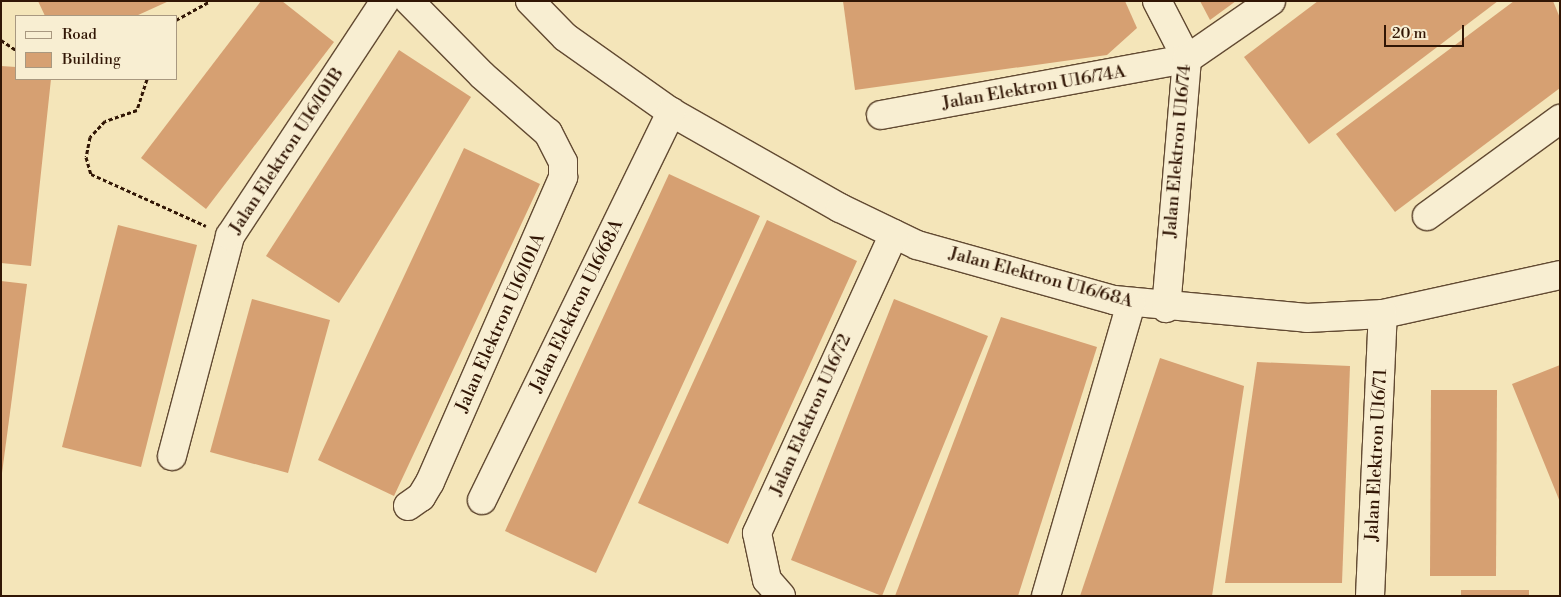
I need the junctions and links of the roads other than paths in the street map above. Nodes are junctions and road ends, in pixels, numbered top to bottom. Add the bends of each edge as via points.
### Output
1 (385, 1) edge
2 (409, 1) edge
3 (530, 1) edge
4 (1157, 1) edge
5 (1271, 1) edge
6 (1187, 59) junction
7 (671, 112) junction
8 (881, 115) dead end
9 (1560, 119) edge
10 (1428, 216) dead end
11 (894, 234) junction
12 (1560, 275) edge
13 (1131, 303) junction
14 (1166, 308) junction
15 (1383, 314) junction
16 (172, 456) dead end
17 (482, 500) dead end
18 (408, 506) dead end
19 (782, 596) edge
20 (1046, 596) edge
21 (1370, 596) edge

1 - 16 street, Jalan Elektron U16/101B via 230,236
2 - 18 street, Jalan Elektron U16/101A via 482,76 548,133 563,162 558,195 430,482 421,497
3 - 7 street, Jalan Elektron U16/68A via 565,37
4 - 6 street, Jalan Elektron U16/74
5 - 6 street
6 - 8 street, Jalan Elektron U16/74A
6 - 14 street, Jalan Elektron U16/74
7 - 11 street, Jalan Elektron U16/68A
7 - 17 street, Jalan Elektron U16/68A
9 - 10 street
11 - 13 street, Jalan Elektron U16/68A via 917,245
11 - 19 street, Jalan Elektron U16/72 via 757,533 767,580
12 - 15 street, Jalan Elektron U16/68A
13 - 14 street, Jalan Elektron U16/68A
13 - 20 street
14 - 15 street, Jalan Elektron U16/68A via 1307,318
15 - 21 street, Jalan Elektron U16/71

